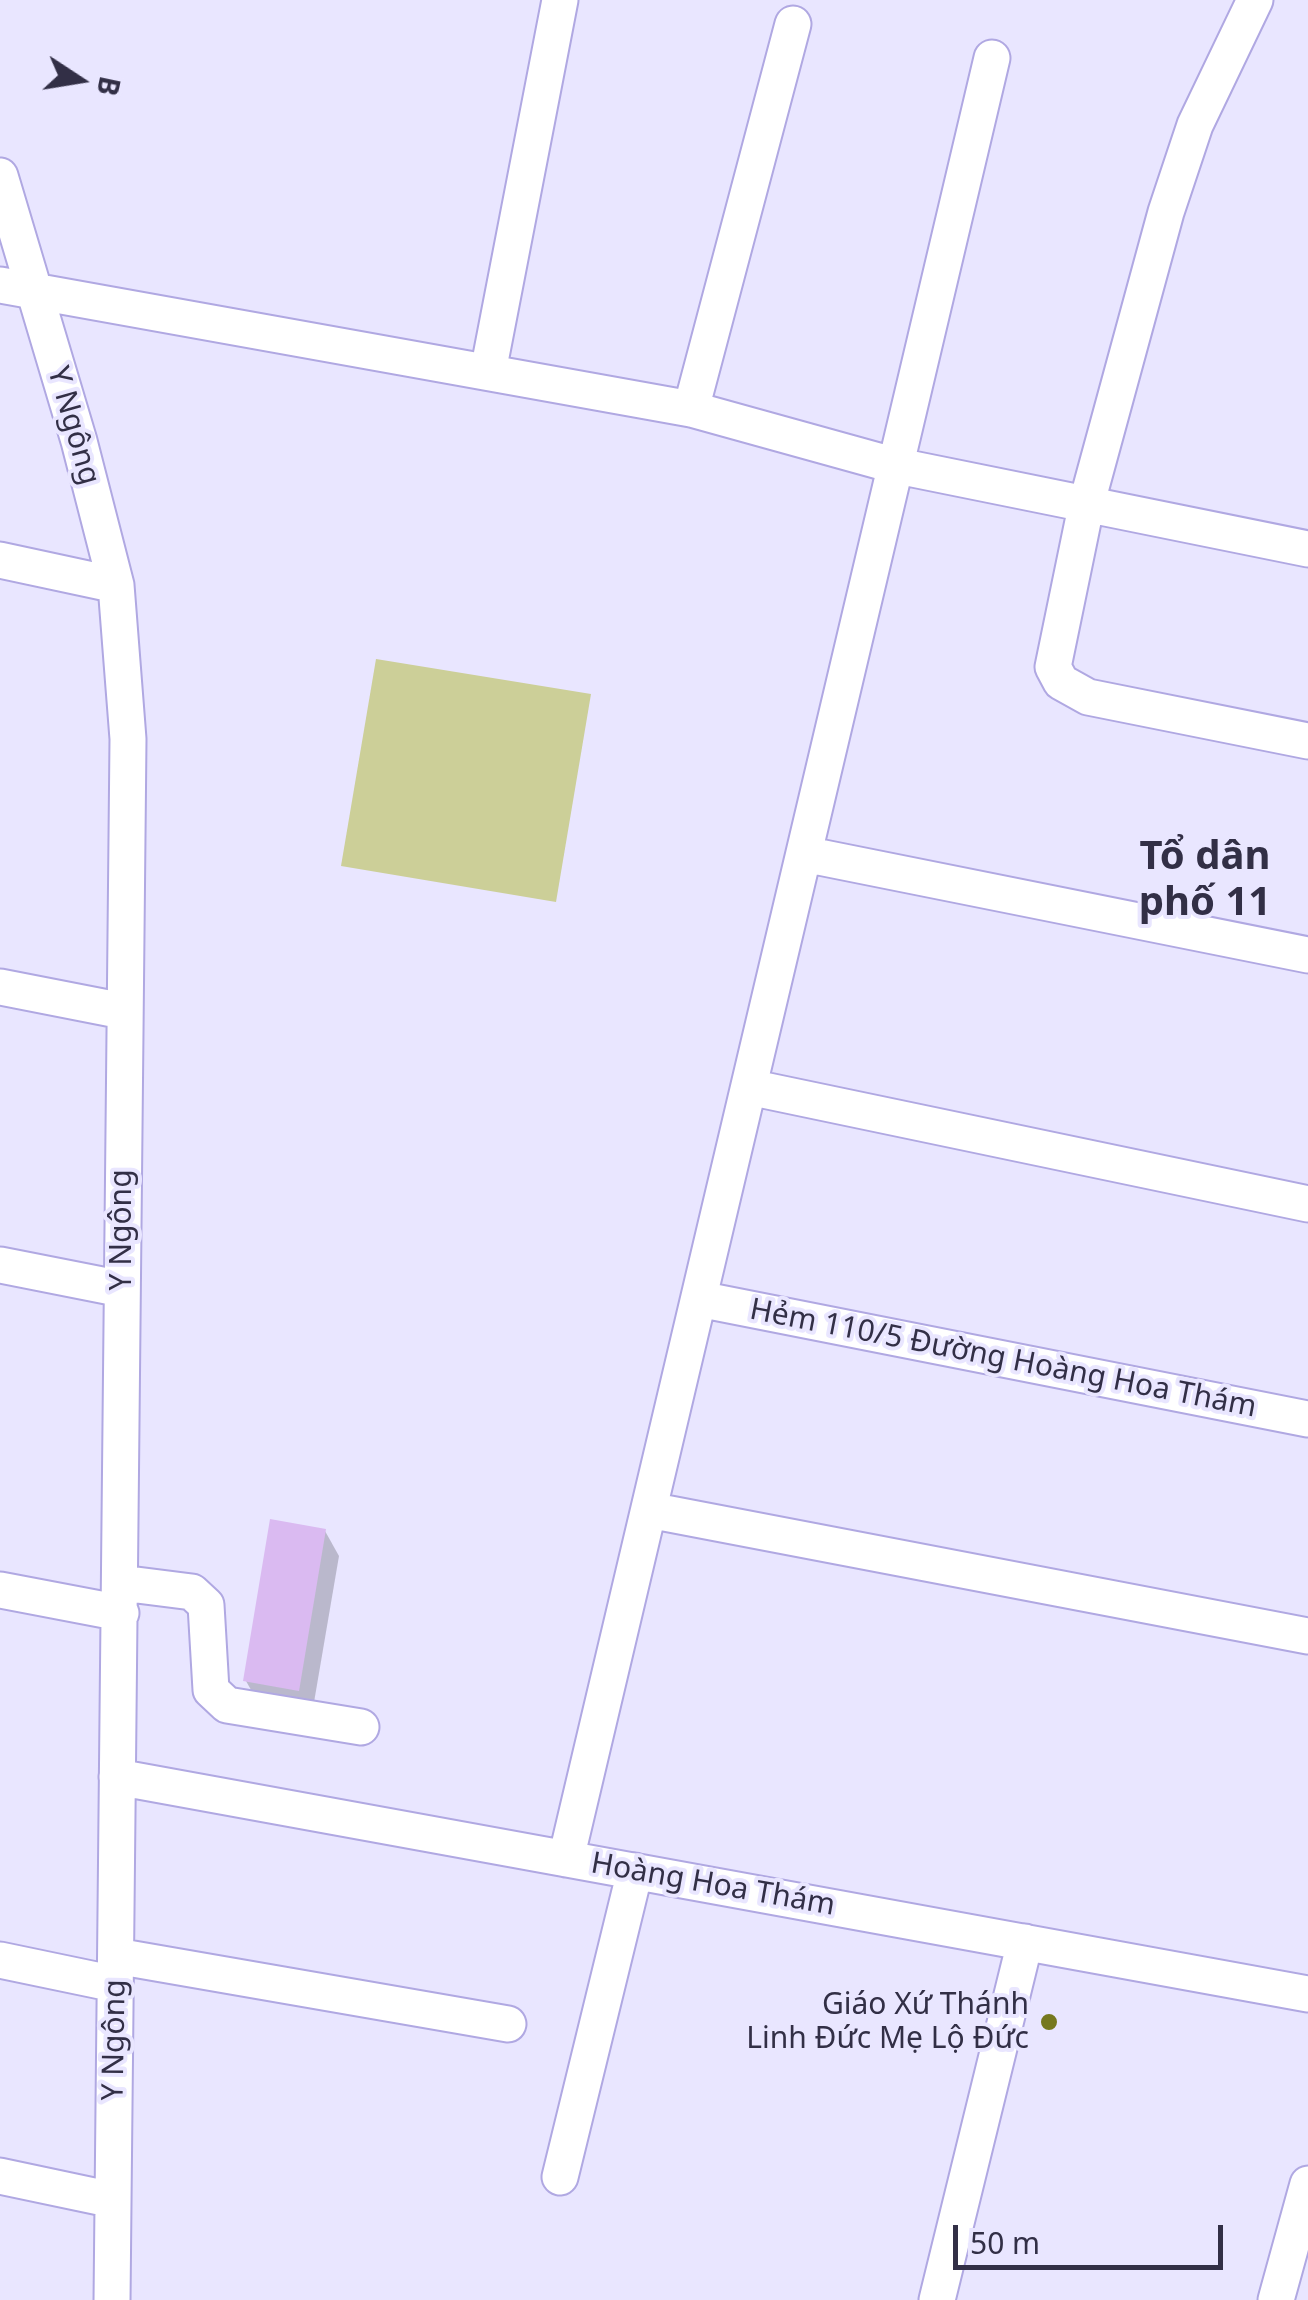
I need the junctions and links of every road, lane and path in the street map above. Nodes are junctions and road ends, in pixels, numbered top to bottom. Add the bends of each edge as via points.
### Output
1 (560, 0) edge
2 (1256, 0) edge
3 (793, 24) dead end
4 (992, 58) dead end
5 (0, 176) edge
6 (17, 288) edge
7 (488, 372) junction
8 (691, 409) junction
9 (893, 466) junction
10 (1087, 502) junction
11 (1308, 549) edge
12 (0, 560) edge
13 (116, 585) junction
14 (1308, 741) edge
15 (804, 854) junction
16 (1308, 954) edge
17 (0, 987) edge
18 (123, 1011) junction
19 (749, 1086) junction
20 (1308, 1204) edge
21 (0, 1265) edge
22 (122, 1289) junction
23 (699, 1299) junction
24 (1308, 1418) edge
25 (649, 1510) junction
26 (0, 1590) edge
27 (121, 1598) junction
28 (1308, 1636) edge
29 (361, 1727) dead end
30 (117, 1777) junction
31 (566, 1858) junction
32 (635, 1871) junction
33 (1025, 1942) junction
34 (0, 1960) edge
35 (116, 1970) junction
36 (1308, 1994) edge
37 (508, 2024) dead end
38 (0, 2176) edge
39 (560, 2177) dead end
40 (1308, 2184) edge
41 (112, 2200) junction
42 (112, 2300) edge
43 (937, 2300) edge
44 (1276, 2300) edge

1 - 7 street
2 - 10 street via 1195,125
3 - 8 street
4 - 9 street
5 - 6 street, Y Ngông
6 - 7 street
6 - 13 street, Y Ngông
7 - 8 street
8 - 9 street
9 - 10 street
9 - 15 street
10 - 11 street
10 - 14 street via 1053,667 1061,682 1088,697
12 - 13 street
13 - 18 street, Y Ngông via 128,739
15 - 16 street
15 - 19 street
17 - 18 street
18 - 22 street, Y Ngông
19 - 20 street
19 - 23 street
21 - 22 street
22 - 27 street, Y Ngông
23 - 24 street, Hẻm 110/5 Đường Hoàng Hoa Thám
23 - 25 street
25 - 28 street
25 - 31 street
26 - 27 street
27 - 29 street via 192,1592 206,1604 211,1690 226,1705
27 - 30 street, Y Ngông
30 - 31 street, Hoàng Hoa Thám
30 - 35 street, Y Ngông
31 - 32 street, Hoàng Hoa Thám
32 - 33 street, Hoàng Hoa Thám
32 - 39 street
33 - 36 street, Hoàng Hoa Thám
33 - 43 street
34 - 35 street
35 - 37 street
35 - 41 street, Y Ngông
38 - 41 street
40 - 44 street
41 - 42 street, Y Ngông

